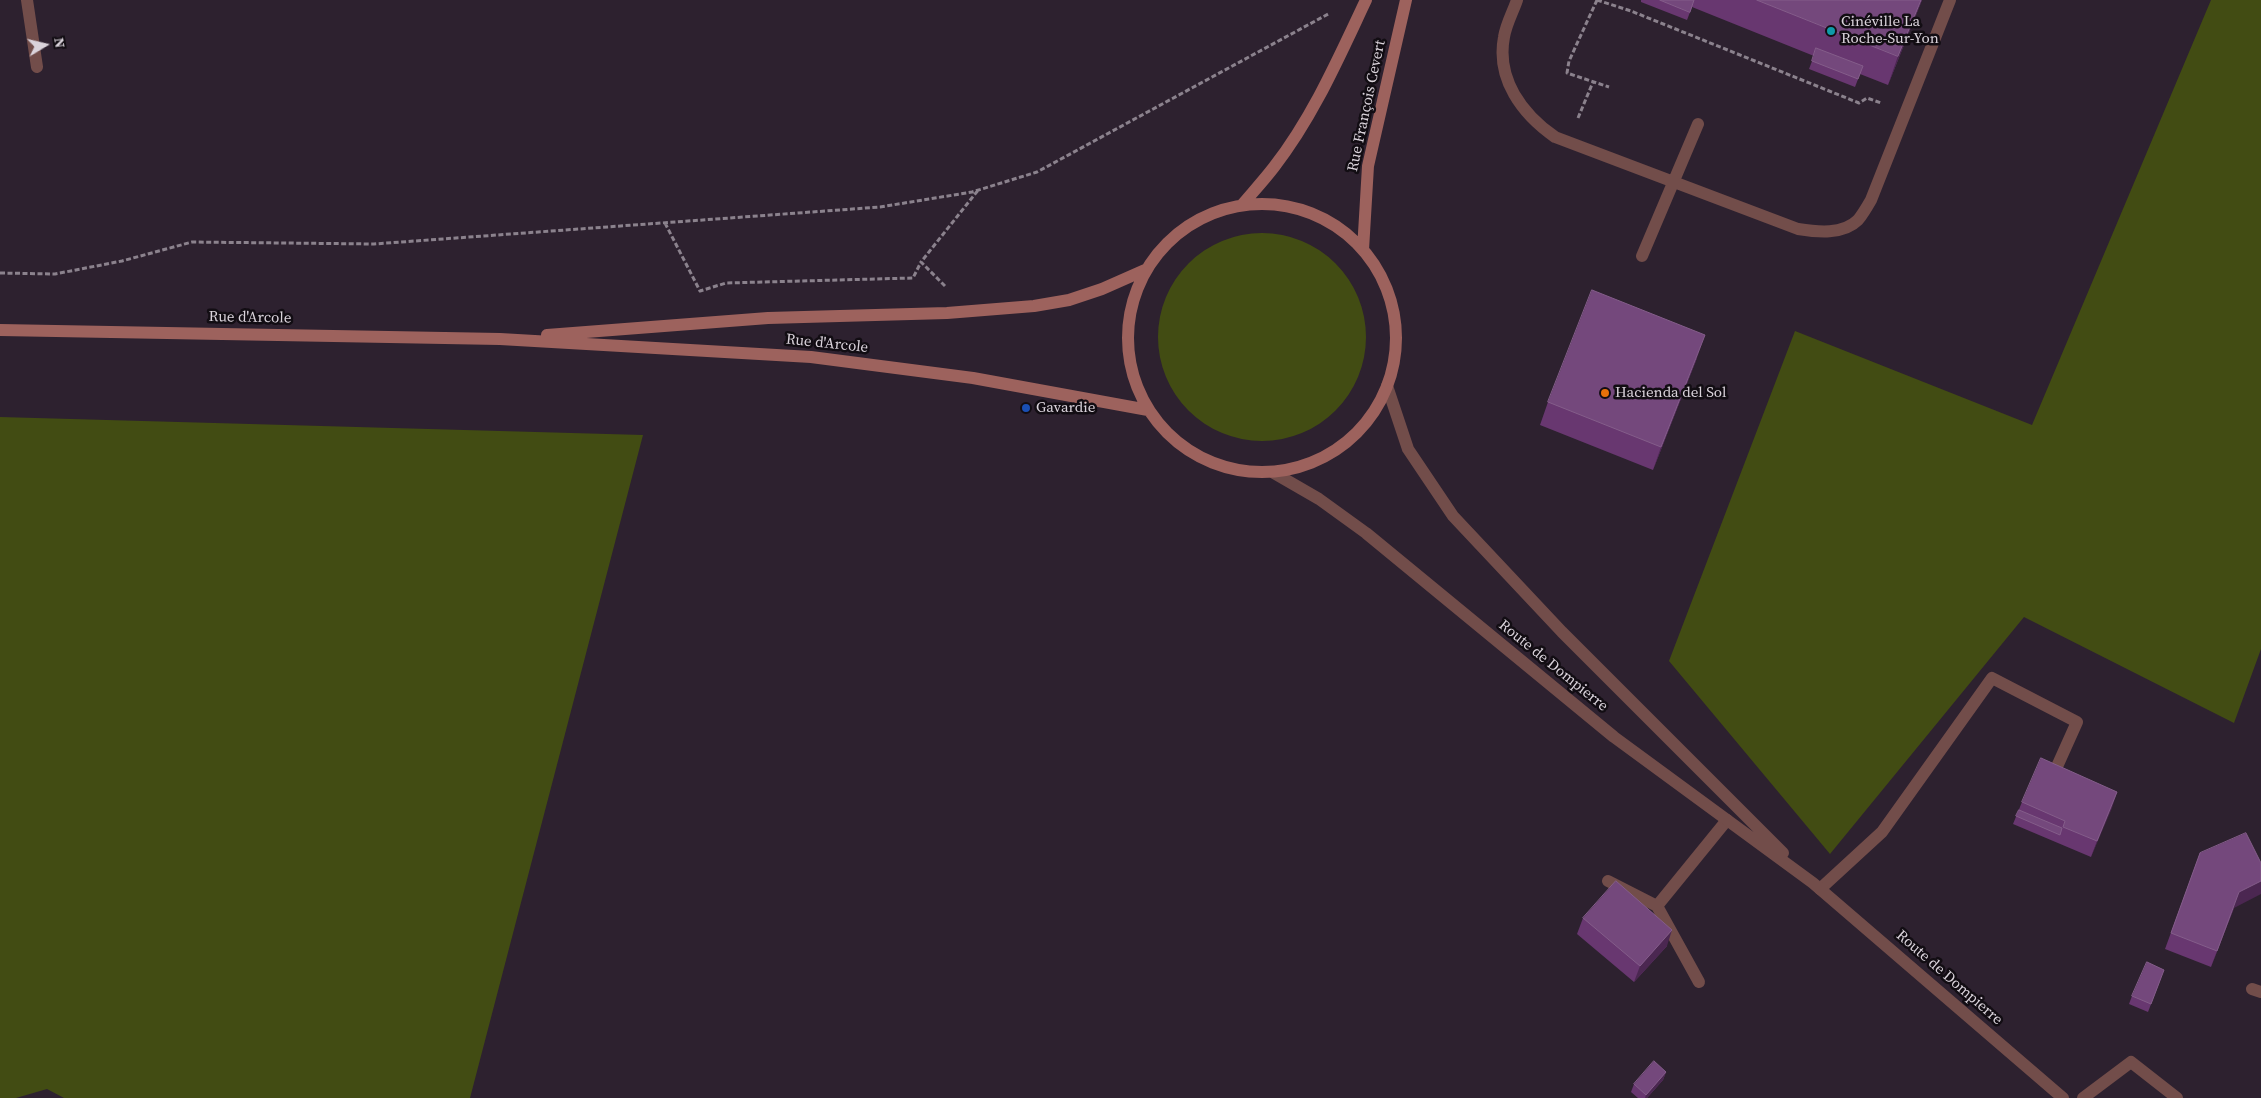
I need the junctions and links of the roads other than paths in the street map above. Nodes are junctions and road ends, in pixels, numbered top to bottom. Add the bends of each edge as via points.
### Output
1 (27, 0) edge
2 (1366, 0) edge
3 (1406, 0) edge
4 (1517, 0) edge
5 (1950, 0) edge
6 (37, 67) dead end
7 (1698, 124) dead end
8 (1674, 182) junction
9 (1242, 205) junction
10 (1364, 250) junction
11 (1642, 256) dead end
12 (1146, 270) junction
13 (0, 330) edge
14 (500, 339) junction
15 (1388, 386) junction
16 (1148, 410) junction
17 (1274, 473) junction
18 (2056, 771) edge
19 (1727, 820) junction
20 (1608, 881) dead end
21 (1816, 886) junction
22 (1657, 906) junction
23 (1699, 982) dead end
24 (2063, 1098) edge
25 (2083, 1098) edge
26 (2177, 1098) edge

1 - 6 street
2 - 9 main road, Rue François Cevert via 1330,76 1301,126 1275,166
3 - 10 main road, Rue François Cevert via 1368,166
4 - 8 street via 1504,35 1502,54 1505,74 1523,109 1538,126 1555,137
5 - 8 street via 1872,200 1857,221 1840,230 1820,233 1798,229
7 - 8 street
8 - 11 street
9 - 10 main road via 1287,206 1329,221
9 - 12 main road via 1204,217 1171,239
10 - 15 main road via 1383,280 1394,315 1396,351
12 - 14 main road, Rue d'Arcole via 1069,300 1034,306 955,313 768,318
12 - 16 main road via 1131,304 1127,341 1133,377
13 - 14 main road, Rue d'Arcole
14 - 16 main road, Rue d'Arcole via 810,357 973,378
15 - 17 main road via 1370,419 1344,446 1311,464
15 - 21 street, Route de Dompierre via 1408,449 1453,516 1562,632
16 - 17 main road via 1172,439 1202,459 1238,471
17 - 19 street, Route de Dompierre via 1319,499 1366,533 1614,737
18 - 21 street via 2077,722 1992,678 1882,832
19 - 21 street, Route de Dompierre
19 - 22 street
20 - 22 street
21 - 24 street, Route de Dompierre
22 - 23 street
25 - 26 street via 2131,1062

